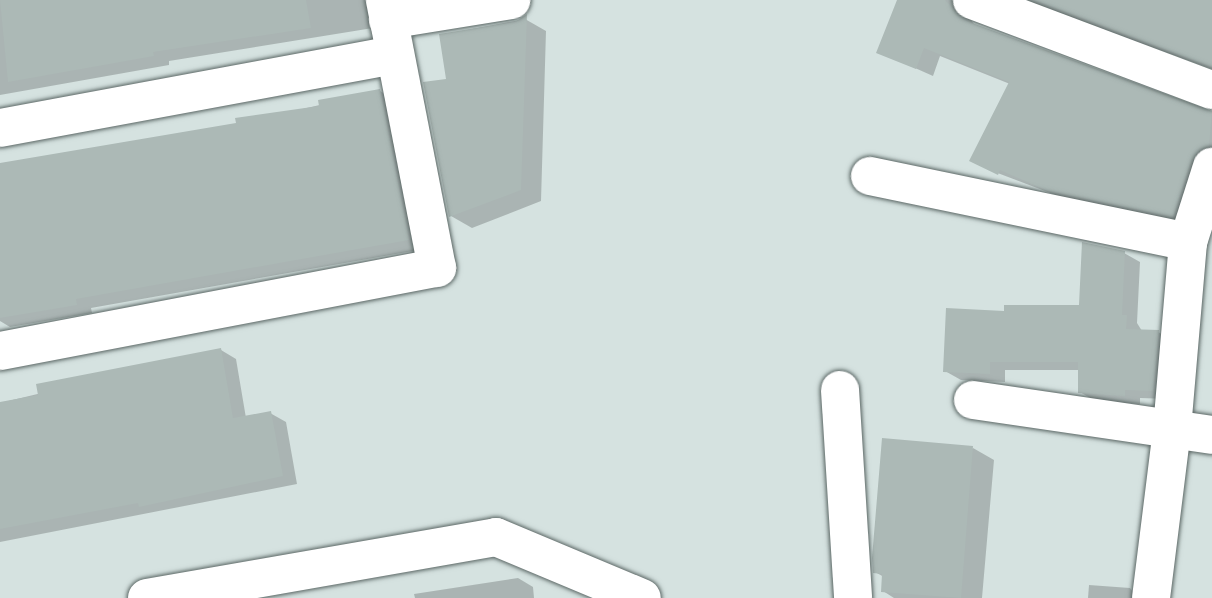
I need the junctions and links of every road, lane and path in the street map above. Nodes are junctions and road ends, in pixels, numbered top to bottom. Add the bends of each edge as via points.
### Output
1 (511, 0) edge
2 (972, 0) edge
3 (389, 25) edge
4 (1212, 90) edge
5 (0, 128) edge
6 (1212, 167) edge
7 (870, 177) dead end
8 (1206, 206) edge
9 (1188, 242) junction
10 (0, 351) edge
11 (840, 390) dead end
12 (973, 400) dead end
13 (1172, 429) junction
14 (1212, 435) edge
15 (271, 588) edge
16 (147, 598) edge
17 (642, 598) edge
18 (853, 598) edge
19 (1151, 598) edge

1 - 3 street
2 - 4 street
3 - 5 street
3 - 10 street via 437,268
6 - 8 street
7 - 9 street
8 - 9 street
9 - 13 street
11 - 18 street
12 - 13 street
13 - 14 street
13 - 19 street
15 - 16 street
15 - 17 street via 496,537

